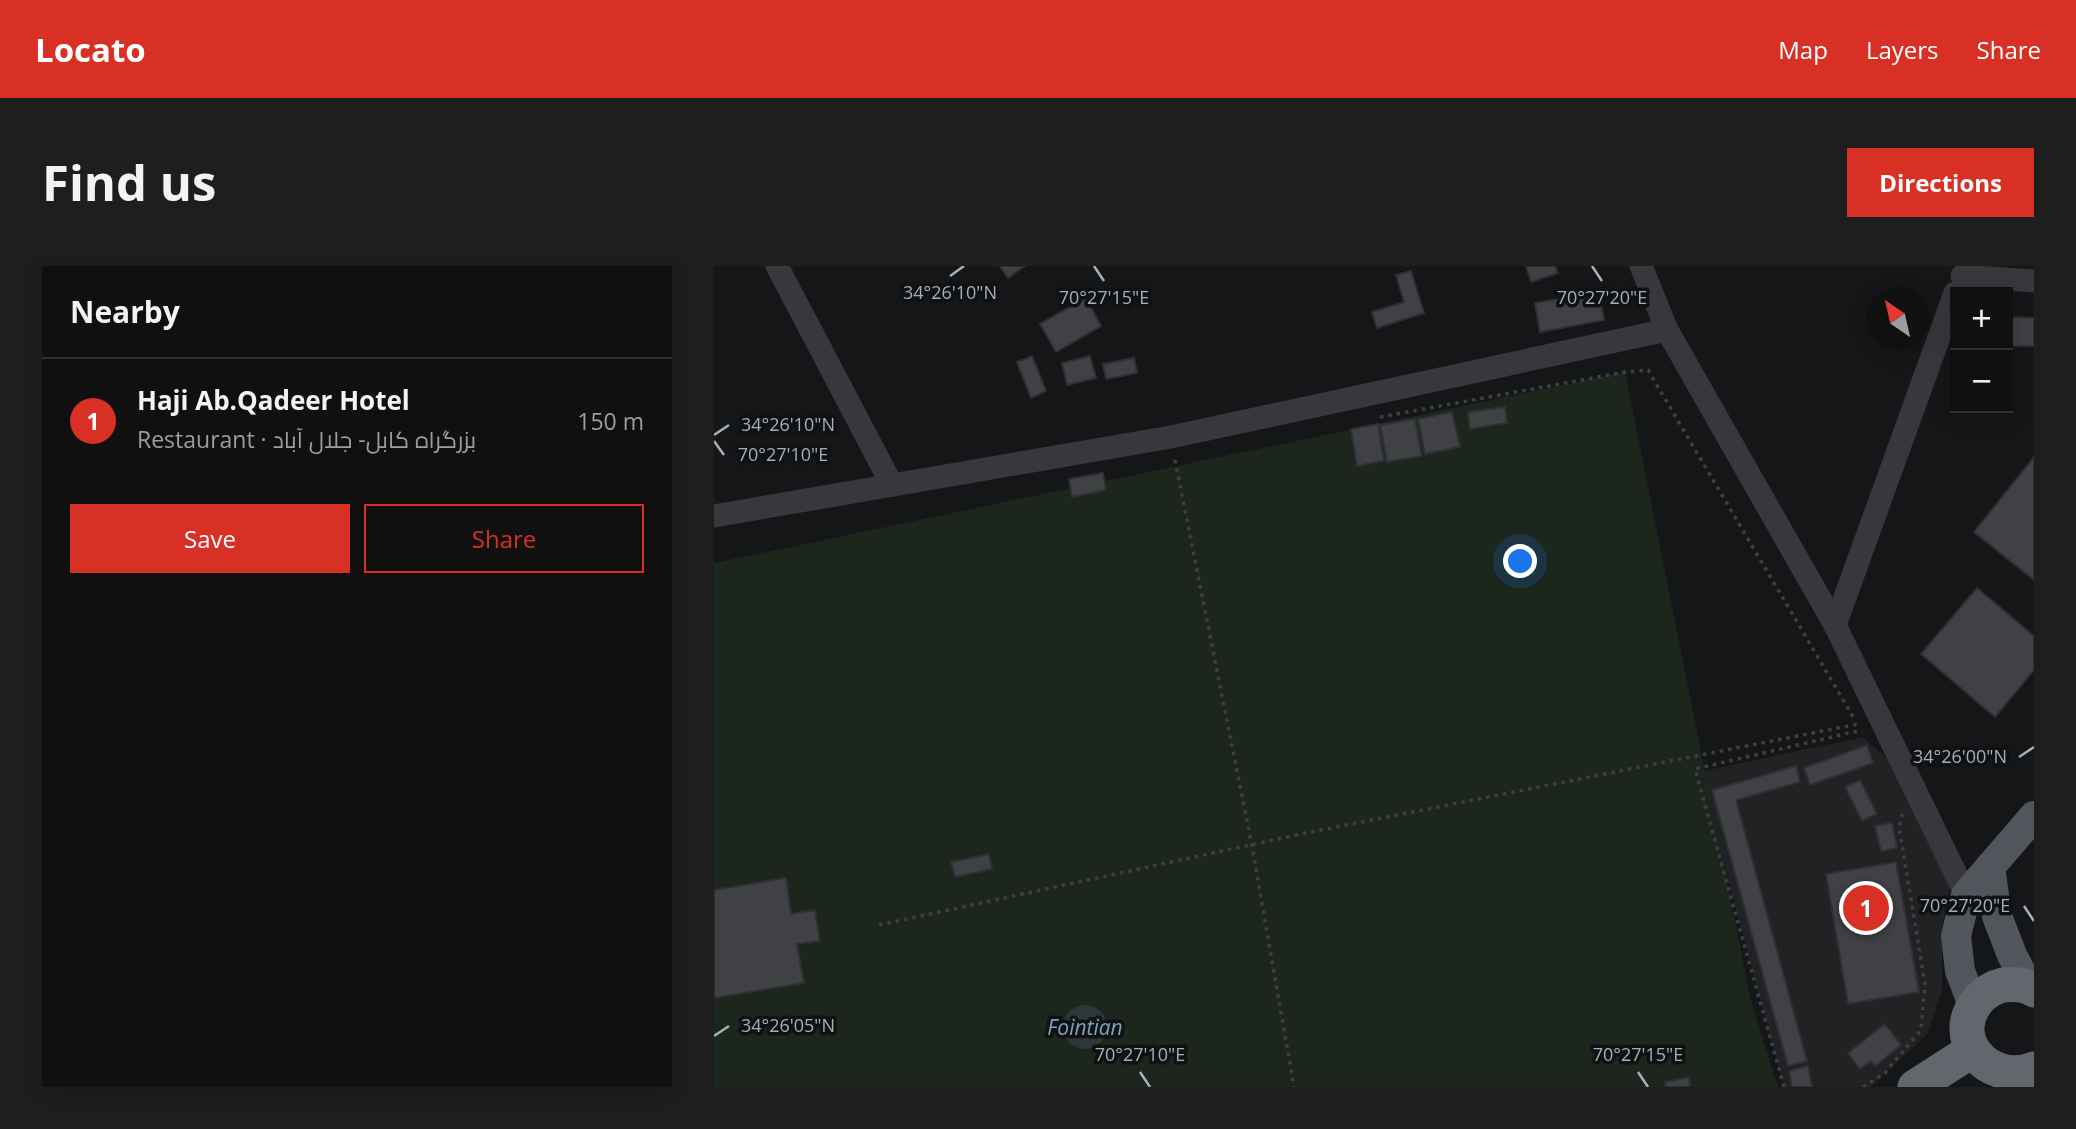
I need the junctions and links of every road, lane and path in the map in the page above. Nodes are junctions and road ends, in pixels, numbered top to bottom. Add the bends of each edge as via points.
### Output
1 (777, 266) edge
2 (1641, 266) edge
3 (1957, 282) edge
4 (2034, 282) edge
5 (1667, 330) junction
6 (1374, 418) dead end
7 (1171, 437) junction
8 (892, 485) junction
9 (714, 516) edge
10 (1835, 625) junction
11 (1857, 724) junction
12 (1871, 730) junction
13 (1904, 810) dead end
14 (2034, 816) edge
15 (1252, 846) junction
16 (1990, 867) junction
17 (1966, 895) junction
18 (879, 925) dead end
19 (2032, 989) edge
20 (1973, 1005) junction
21 (1971, 1051) junction
22 (2011, 1077) edge
23 (1294, 1087) edge
24 (1784, 1087) edge
25 (1863, 1087) edge
26 (1915, 1087) edge

1 - 8 street
2 - 5 street
3 - 4 street
3 - 10 street
5 - 7 street
5 - 10 street
6 - 11 path via 1648,370
7 - 8 street
7 - 15 path
8 - 9 street
10 - 12 street
11 - 12 path
11 - 12 path
11 - 15 path
12 - 17 street
12 - 24 path via 1695,769
13 - 25 path via 1899,827 1925,985 1921,1030 1885,1073
14 - 16 main road
15 - 18 path
15 - 23 path
16 - 17 main road
16 - 19 main road via 1997,916
17 - 20 main road via 1956,936 1960,971
19 - 20 highway via 1998,986
20 - 21 highway via 1966,1036
21 - 22 highway via 1981,1064
21 - 26 highway

